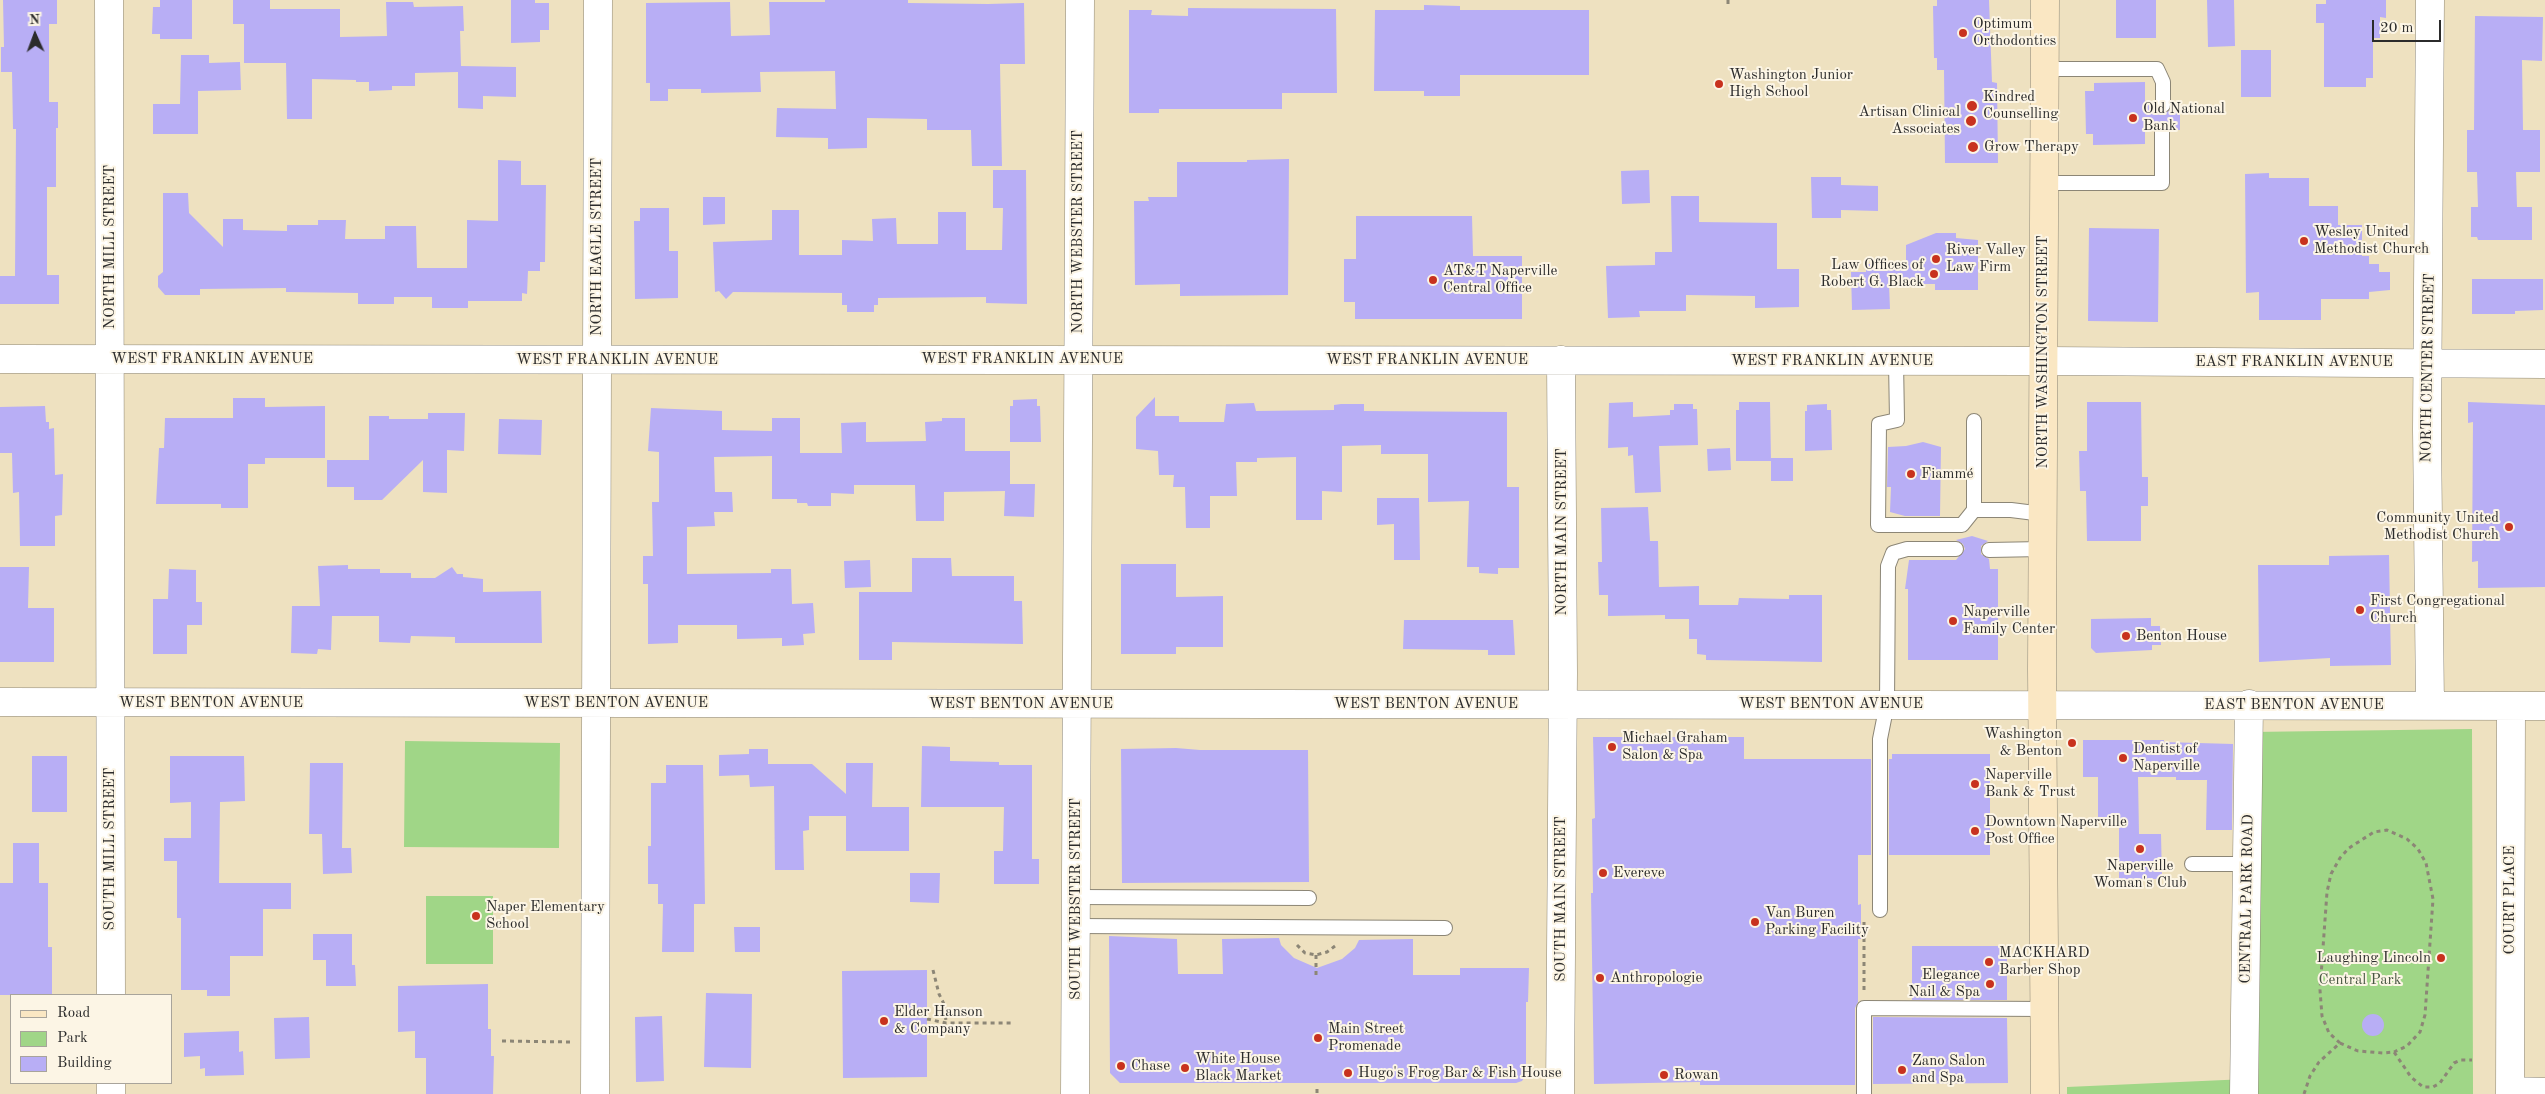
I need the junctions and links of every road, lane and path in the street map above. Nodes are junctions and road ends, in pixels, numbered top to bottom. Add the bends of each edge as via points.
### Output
1 (110, 0) edge
2 (598, 0) edge
3 (1080, 0) edge
4 (2044, 0) edge
5 (2430, 0) edge
6 (2044, 69) junction
7 (2163, 105) dead end
8 (2162, 130) dead end
9 (2044, 183) junction
10 (0, 359) edge
11 (110, 360) junction
12 (597, 360) junction
13 (1077, 360) junction
14 (1561, 360) junction
15 (2043, 360) junction
16 (1896, 362) junction
17 (2428, 363) junction
18 (2545, 364) edge
19 (1974, 421) dead end
20 (1974, 510) junction
21 (2043, 514) junction
22 (1956, 549) dead end
23 (2042, 549) junction
24 (1989, 550) dead end
25 (0, 702) edge
26 (110, 703) junction
27 (595, 703) junction
28 (1077, 704) junction
29 (1562, 704) junction
30 (1887, 704) junction
31 (2042, 704) junction
32 (2250, 704) junction
33 (2430, 706) junction
34 (2511, 706) junction
35 (2545, 706) edge
36 (2192, 864) dead end
37 (2247, 864) junction
38 (1076, 897) junction
39 (1309, 898) dead end
40 (1880, 910) dead end
41 (1076, 926) junction
42 (1445, 928) dead end
43 (1316, 955) dead end
44 (933, 970) dead end
45 (1316, 975) dead end
46 (111, 994) edge
47 (2045, 1009) junction
48 (927, 1019) dead end
49 (946, 1023) junction
50 (1012, 1023) dead end
51 (502, 1041) dead end
52 (581, 1042) dead end
53 (2340, 1043) junction
54 (2394, 1052) junction
55 (2472, 1060) dead end
56 (1317, 1085) dead end
57 (2510, 1092) edge
58 (2545, 1092) edge
59 (1317, 1093) edge
60 (595, 1094) edge
61 (1075, 1094) edge
62 (1560, 1094) edge
63 (1864, 1094) edge
64 (2046, 1094) edge
65 (2244, 1094) edge
66 (2304, 1094) edge

1 - 11 street, NORTH MILL STREET
2 - 12 street, NORTH EAGLE STREET
3 - 13 street, NORTH WEBSTER STREET
4 - 6 main road, NORTH WASHINGTON STREET
5 - 17 street, NORTH CENTER STREET
6 - 7 lane via 2157,69 2163,82
6 - 9 main road, NORTH WASHINGTON STREET
8 - 9 lane via 2162,183
9 - 15 main road, NORTH WASHINGTON STREET
10 - 11 street, WEST FRANKLIN AVENUE
11 - 12 street, WEST FRANKLIN AVENUE
11 - 26 street, NORTH MILL STREET
12 - 13 street, WEST FRANKLIN AVENUE
12 - 27 street, NORTH EAGLE STREET
13 - 14 street, WEST FRANKLIN AVENUE
13 - 28 street, NORTH WEBSTER STREET
14 - 16 street, WEST FRANKLIN AVENUE
14 - 29 street, NORTH MAIN STREET
15 - 16 street, WEST FRANKLIN AVENUE
15 - 17 street, EAST FRANKLIN AVENUE
15 - 21 main road, NORTH WASHINGTON STREET
16 - 20 lane via 1897,420 1879,424 1878,525 1962,525
17 - 18 street, EAST FRANKLIN AVENUE
17 - 33 street, NORTH CENTER STREET
19 - 20 lane
20 - 21 lane
21 - 23 main road, NORTH WASHINGTON STREET
22 - 30 lane via 1907,549 1893,553 1888,566
23 - 24 lane
23 - 31 main road, NORTH WASHINGTON STREET
25 - 26 street, WEST BENTON AVENUE
26 - 27 street, WEST BENTON AVENUE
26 - 46 street, SOUTH MILL STREET
27 - 28 street, WEST BENTON AVENUE
27 - 60 street, NORTH EAGLE STREET
28 - 29 street, WEST BENTON AVENUE
28 - 38 street, SOUTH WEBSTER STREET
29 - 30 street, WEST BENTON AVENUE
29 - 62 street, SOUTH MAIN STREET
30 - 31 street, WEST BENTON AVENUE
30 - 40 lane via 1880,739
31 - 32 street, EAST BENTON AVENUE
31 - 47 main road, NORTH WASHINGTON STREET
32 - 33 street, EAST BENTON AVENUE
32 - 37 street, CENTRAL PARK ROAD
33 - 34 street, EAST BENTON AVENUE
34 - 35 street, EAST BENTON AVENUE
34 - 57 street, COURT PLACE
36 - 37 lane
37 - 65 street, CENTRAL PARK ROAD
38 - 39 lane
38 - 41 street, SOUTH WEBSTER STREET
41 - 42 lane
41 - 61 street, SOUTH WEBSTER STREET
43 - 45 path
44 - 49 path via 939,994 946,1006
47 - 63 lane via 1864,1008
47 - 64 main road, NORTH WASHINGTON STREET
48 - 49 path
49 - 50 path
51 - 52 path
53 - 54 path via 2358,1051
53 - 54 path via 2329,1033 2320,990 2327,892 2331,874 2349,848 2374,832 2386,830 2407,839 2418,849 2426,863 2432,899 2426,1015 2420,1032 2407,1046
53 - 66 path via 2310,1076
54 - 55 path via 2411,1077 2423,1087 2440,1083 2454,1063
56 - 59 path
57 - 58 street

